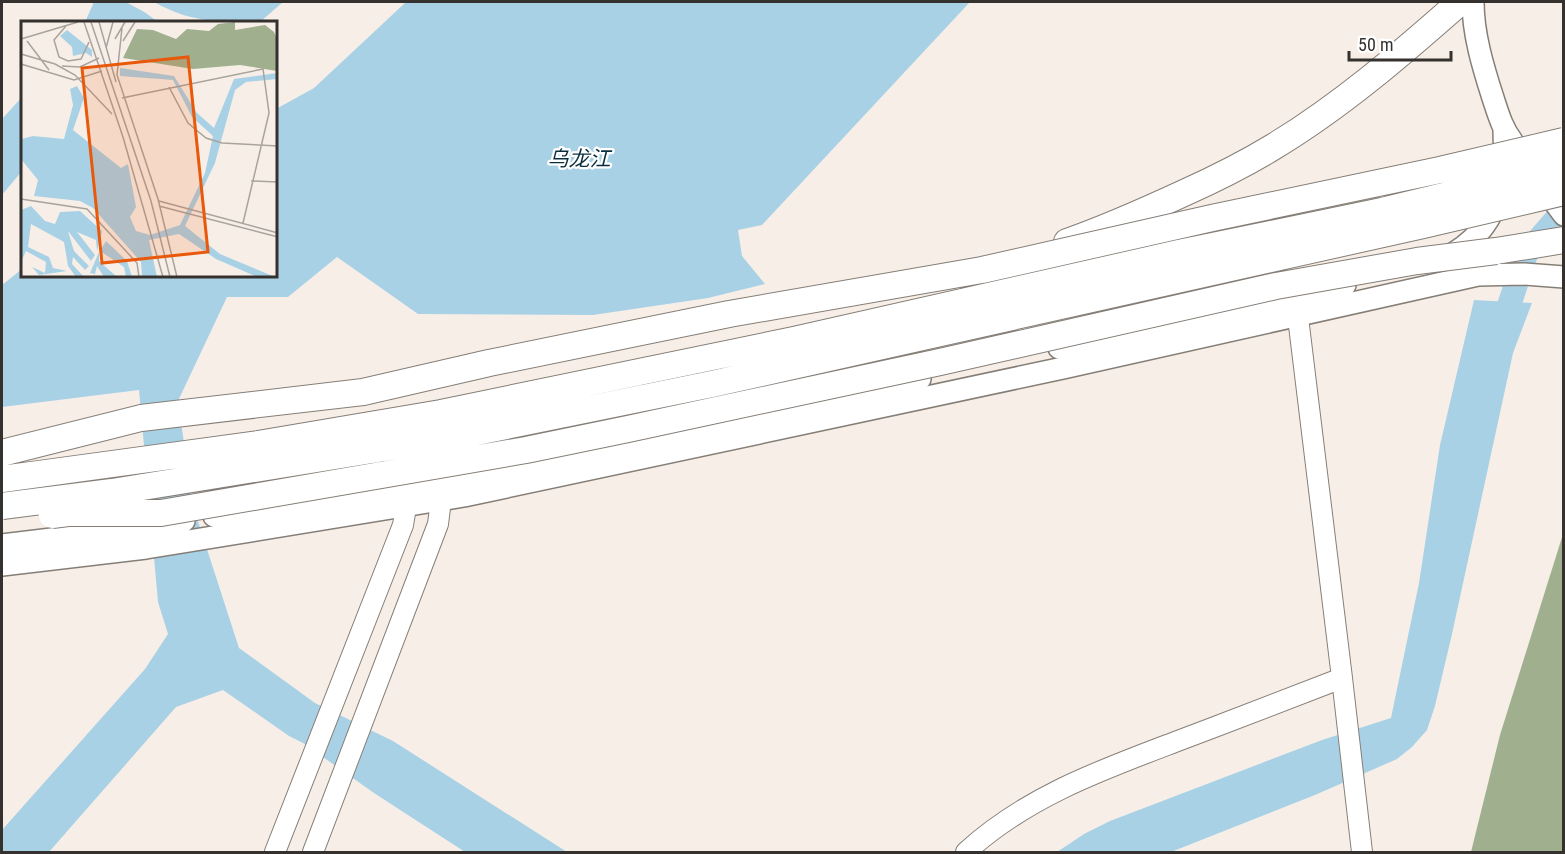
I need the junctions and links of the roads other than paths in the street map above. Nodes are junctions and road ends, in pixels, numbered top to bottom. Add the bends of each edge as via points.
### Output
1 (1460, 2) edge
2 (1473, 2) edge
3 (1504, 130) junction
4 (1563, 141) edge
5 (1563, 167) edge
6 (1558, 201) edge
7 (1563, 240) edge
8 (1496, 251) junction
9 (1563, 251) edge
10 (982, 270) junction
11 (1563, 277) edge
12 (1296, 306) junction
13 (2, 453) edge
14 (2, 479) edge
15 (438, 490) junction
16 (402, 496) junction
17 (2, 506) edge
18 (2, 522) edge
19 (144, 538) junction
20 (2, 545) edge
21 (2, 565) edge
22 (1342, 678) junction
23 (275, 852) edge
24 (313, 852) edge
25 (966, 852) edge
26 (1362, 852) edge

1 - 10 highway, bridge via 1379,72 1274,147 1127,219
2 - 3 main road via 1485,73
3 - 6 main road
3 - 12 main road via 1501,189 1493,213 1479,234 1434,264
4 - 10 highway, bridge
5 - 14 highway, bridge via 1382,211 441,413 258,444
6 - 17 highway, bridge via 1423,225 712,384 452,437
7 - 8 highway
8 - 9 highway
8 - 18 highway, bridge via 1276,286 940,362 450,464 161,513 68,513
10 - 13 highway, bridge via 729,314 363,392 141,418
11 - 12 main road via 1478,275
12 - 15 main road via 723,423
12 - 22 street
15 - 16 main road
15 - 24 street via 438,524
16 - 19 main road
16 - 23 street via 403,525
19 - 20 main road
19 - 21 main road
22 - 25 street via 1074,782 1021,810
22 - 26 street

